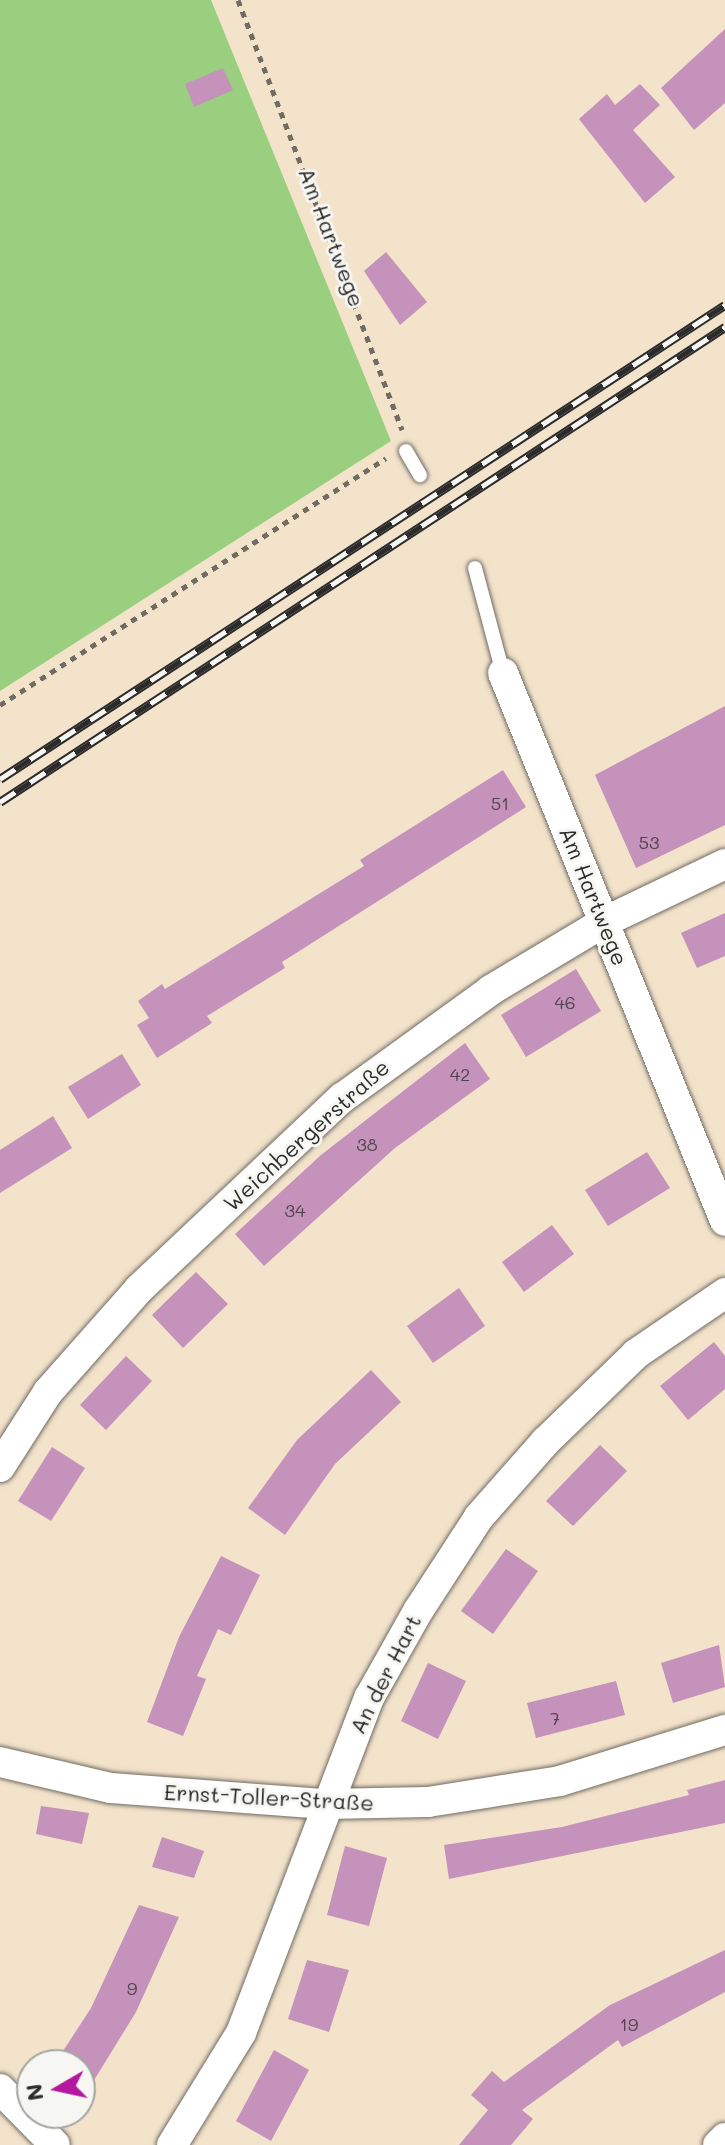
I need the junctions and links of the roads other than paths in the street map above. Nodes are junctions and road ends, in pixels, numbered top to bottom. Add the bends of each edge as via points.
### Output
1 (406, 451) road end
2 (420, 475) dead end
3 (475, 568) dead end
4 (503, 673) joint
5 (725, 864) edge
6 (604, 922) junction
7 (725, 1221) edge
8 (725, 1293) edge
9 (0, 1467) edge
10 (725, 1730) edge
11 (0, 1762) edge
12 (325, 1804) junction
13 (0, 2089) edge
14 (725, 2138) edge
15 (55, 2145) edge
16 (172, 2145) edge
17 (718, 2145) edge

1 - 2 lane
3 - 4 lane, Am Hartwege
4 - 6 street, Am Hartwege
5 - 6 street, Weichbergerstraße
6 - 7 street, Am Hartwege
6 - 9 street, Weichbergerstraße via 434,1027 321,1117 139,1289 48,1392
8 - 12 street, An der Hart via 636,1354 546,1441 479,1517 369,1698
10 - 12 street, Ernst-Toller-Straße via 560,1781 428,1802
11 - 12 street, Ernst-Toller-Straße via 111,1788
12 - 16 street, An der Hart via 241,2033
13 - 15 street
14 - 17 street

